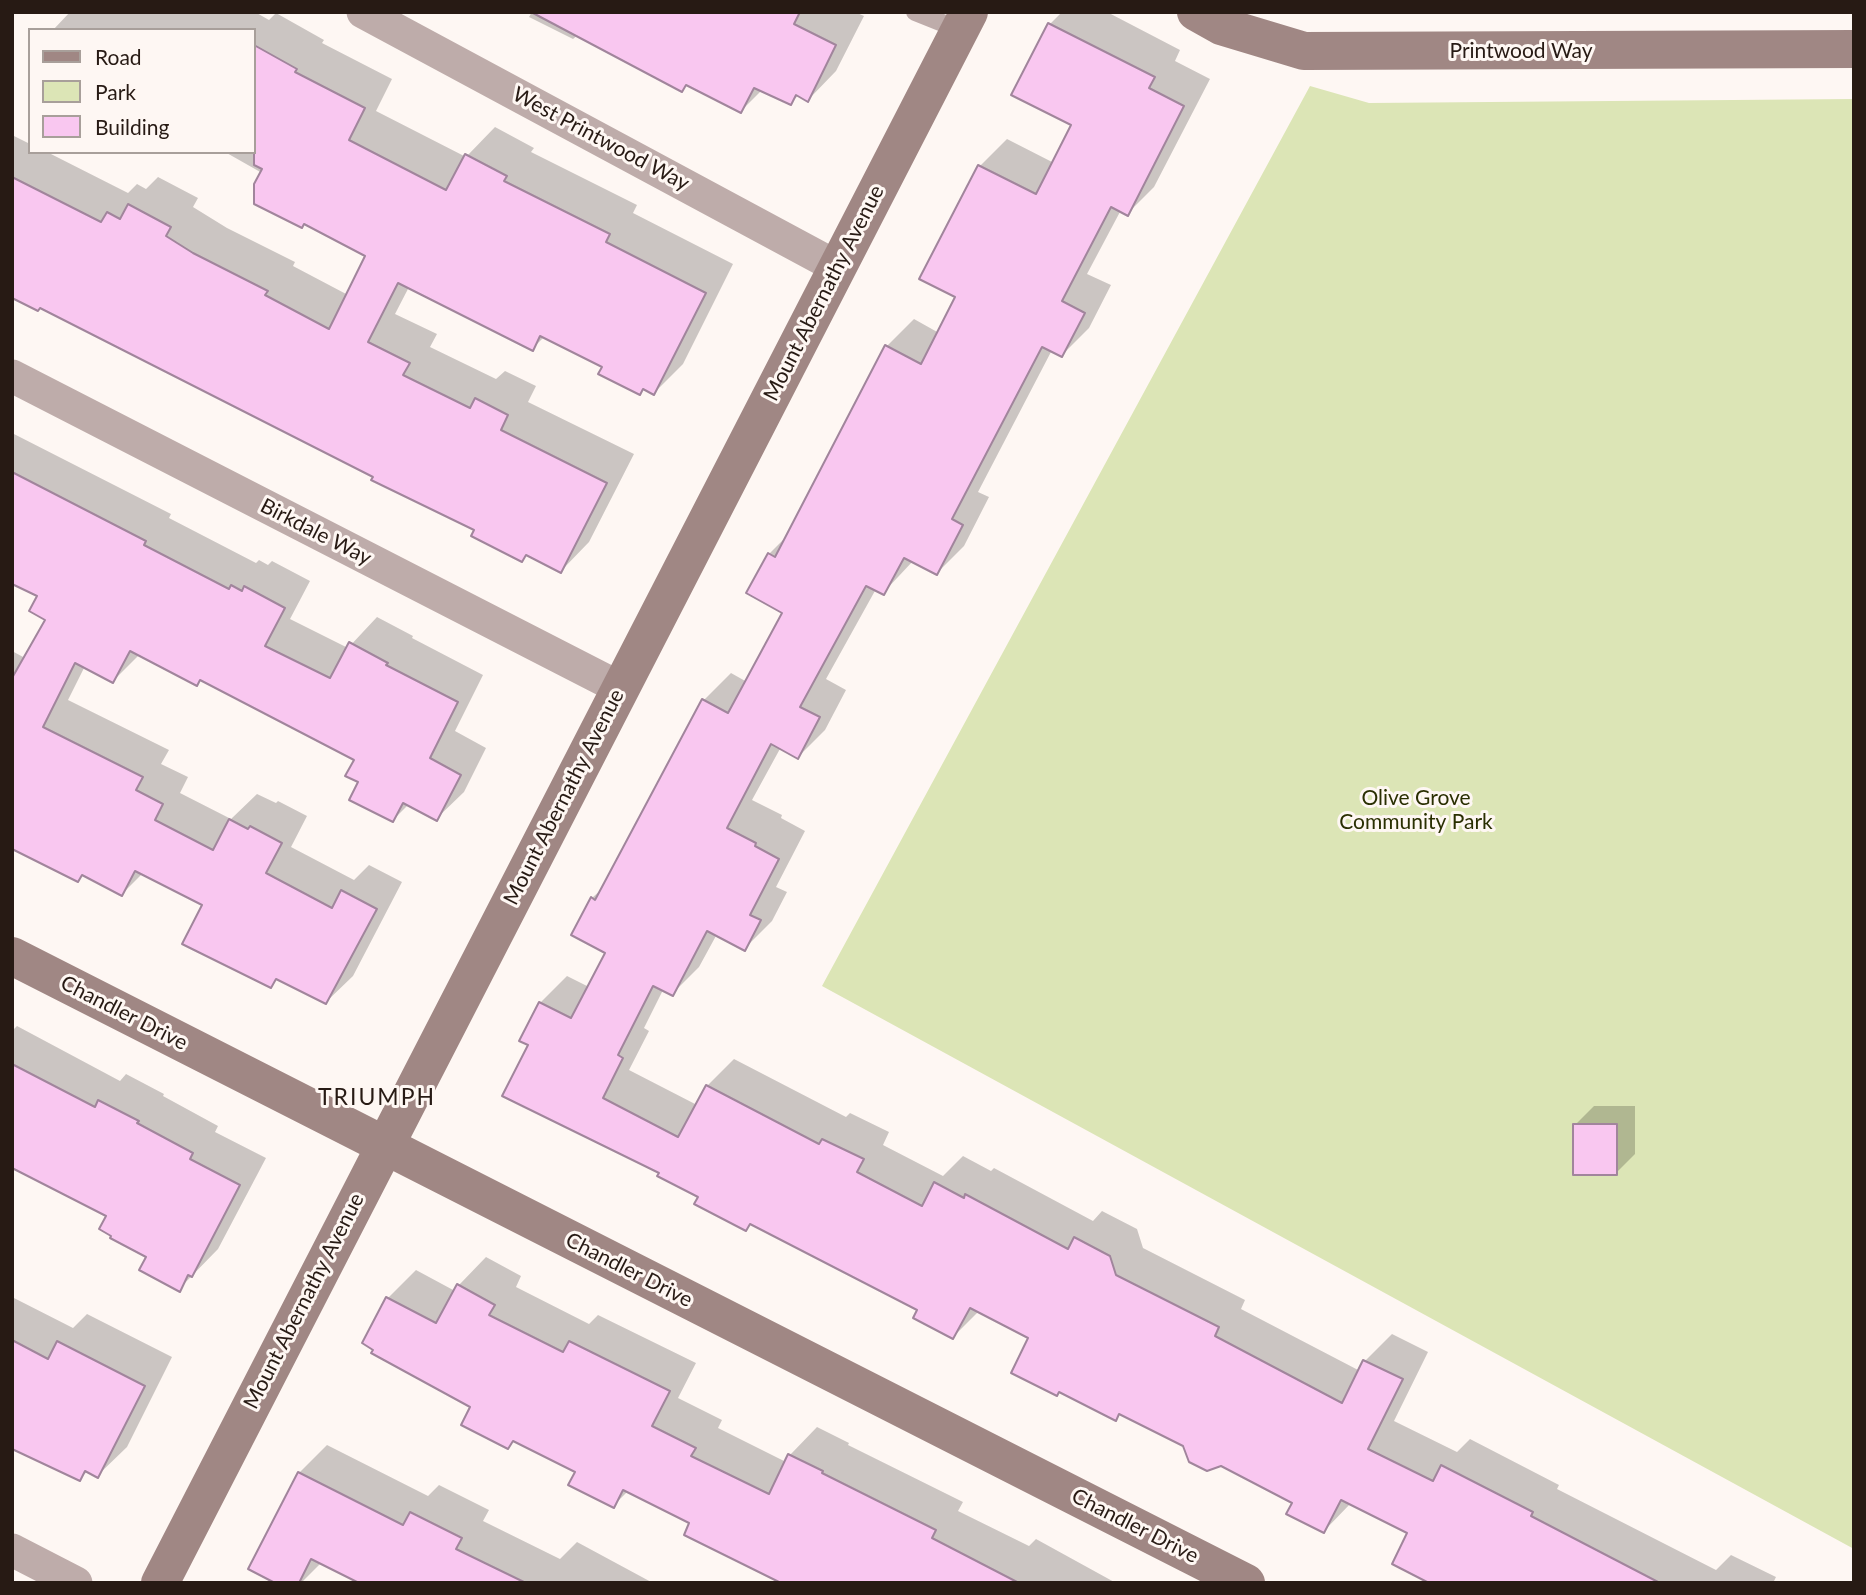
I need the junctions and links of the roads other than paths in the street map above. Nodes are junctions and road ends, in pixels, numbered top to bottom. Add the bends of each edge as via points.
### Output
1 (363, 12) edge
2 (915, 12) edge
3 (1196, 12) edge
4 (965, 21) edge
5 (1854, 49) edge
6 (838, 267) junction
7 (12, 376) edge
8 (620, 688) junction
9 (12, 956) edge
10 (384, 1146) junction
11 (12, 1550) edge
12 (76, 1583) edge
13 (160, 1583) edge
14 (1246, 1583) edge

1 - 6 street, West Printwood Way
2 - 4 lane
3 - 5 street, Printwood Way via 1221,26 1304,51
4 - 6 street, Mount Abernathy Avenue
6 - 8 street, Mount Abernathy Avenue
7 - 8 street, Birkdale Way
8 - 10 street, Mount Abernathy Avenue
9 - 10 street, Chandler Drive
10 - 13 street, Mount Abernathy Avenue
10 - 14 street, Chandler Drive
11 - 12 street

